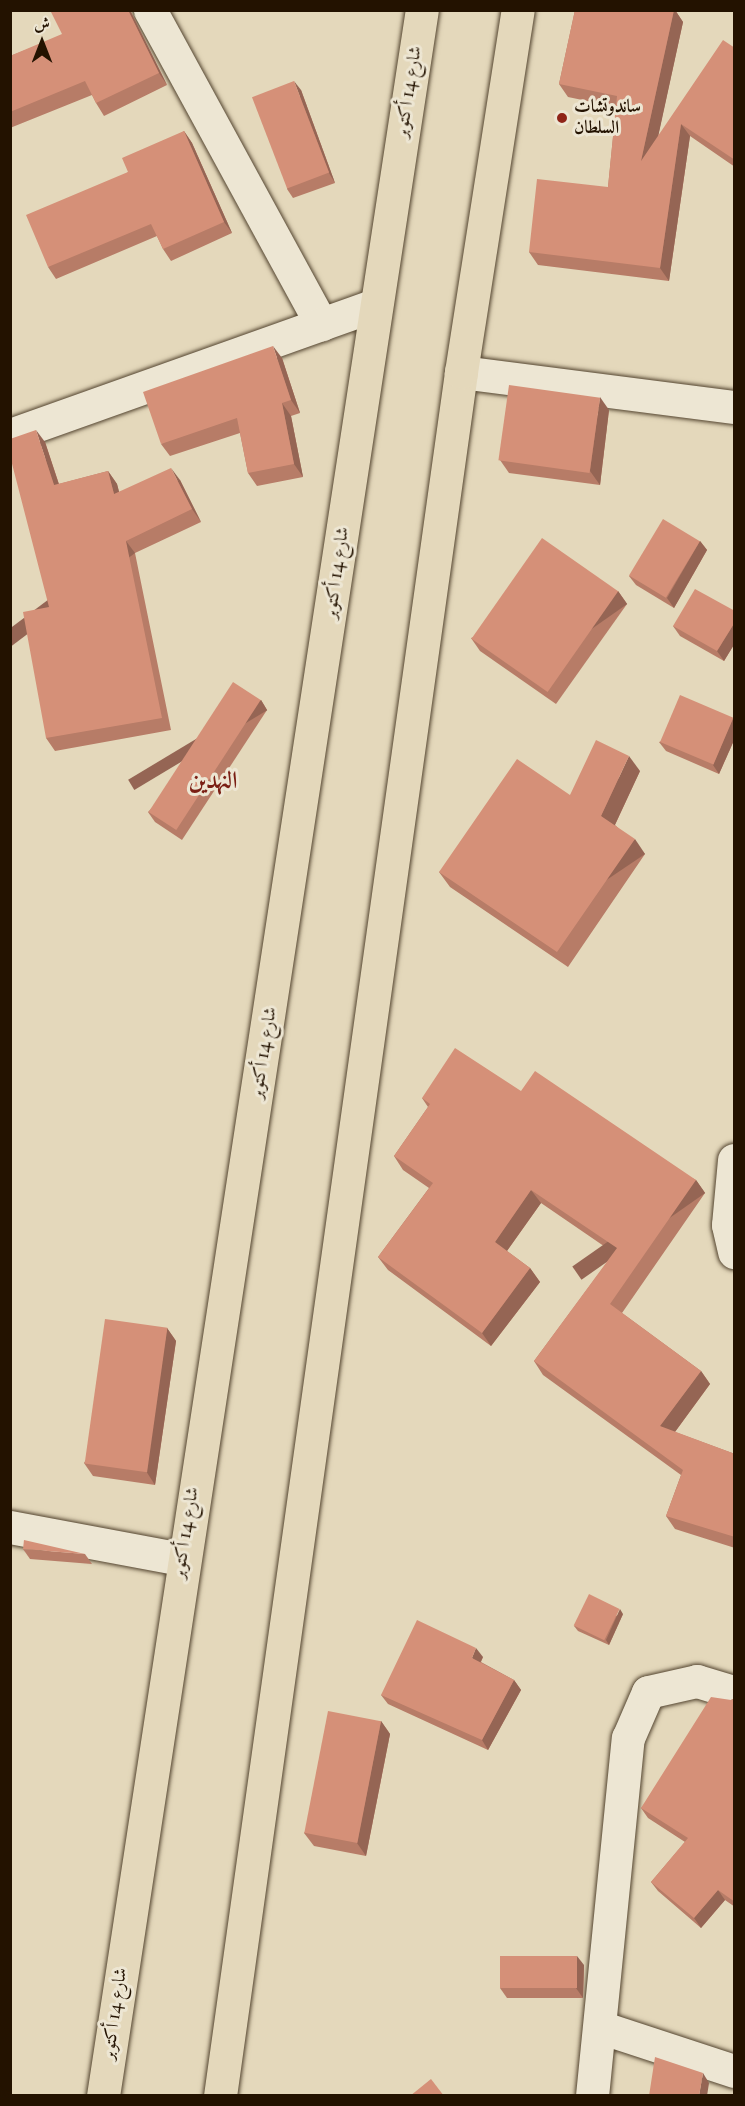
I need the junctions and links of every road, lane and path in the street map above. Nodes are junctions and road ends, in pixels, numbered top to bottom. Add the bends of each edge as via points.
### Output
1 (150, 10) edge
2 (422, 10) edge
3 (518, 10) edge
4 (376, 305) junction
5 (321, 324) junction
6 (461, 372) junction
7 (735, 407) edge
8 (10, 435) edge
9 (735, 1160) edge
10 (735, 1252) edge
11 (10, 1527) edge
12 (181, 1559) junction
13 (735, 1692) edge
14 (600, 2027) junction
15 (735, 2071) edge
16 (102, 2096) edge
17 (220, 2096) edge
18 (592, 2096) edge

1 - 5 street
2 - 4 main road, شارع 14 أكتوبر
3 - 6 main road
4 - 5 street
4 - 12 main road, شارع 14 أكتوبر via 291,890
5 - 8 street
6 - 7 street
6 - 17 main road
9 - 10 street via 728,1225
11 - 12 street
12 - 16 main road, شارع 14 أكتوبر
13 - 14 street via 697,1681 648,1692 628,1737
14 - 15 street
14 - 18 street

